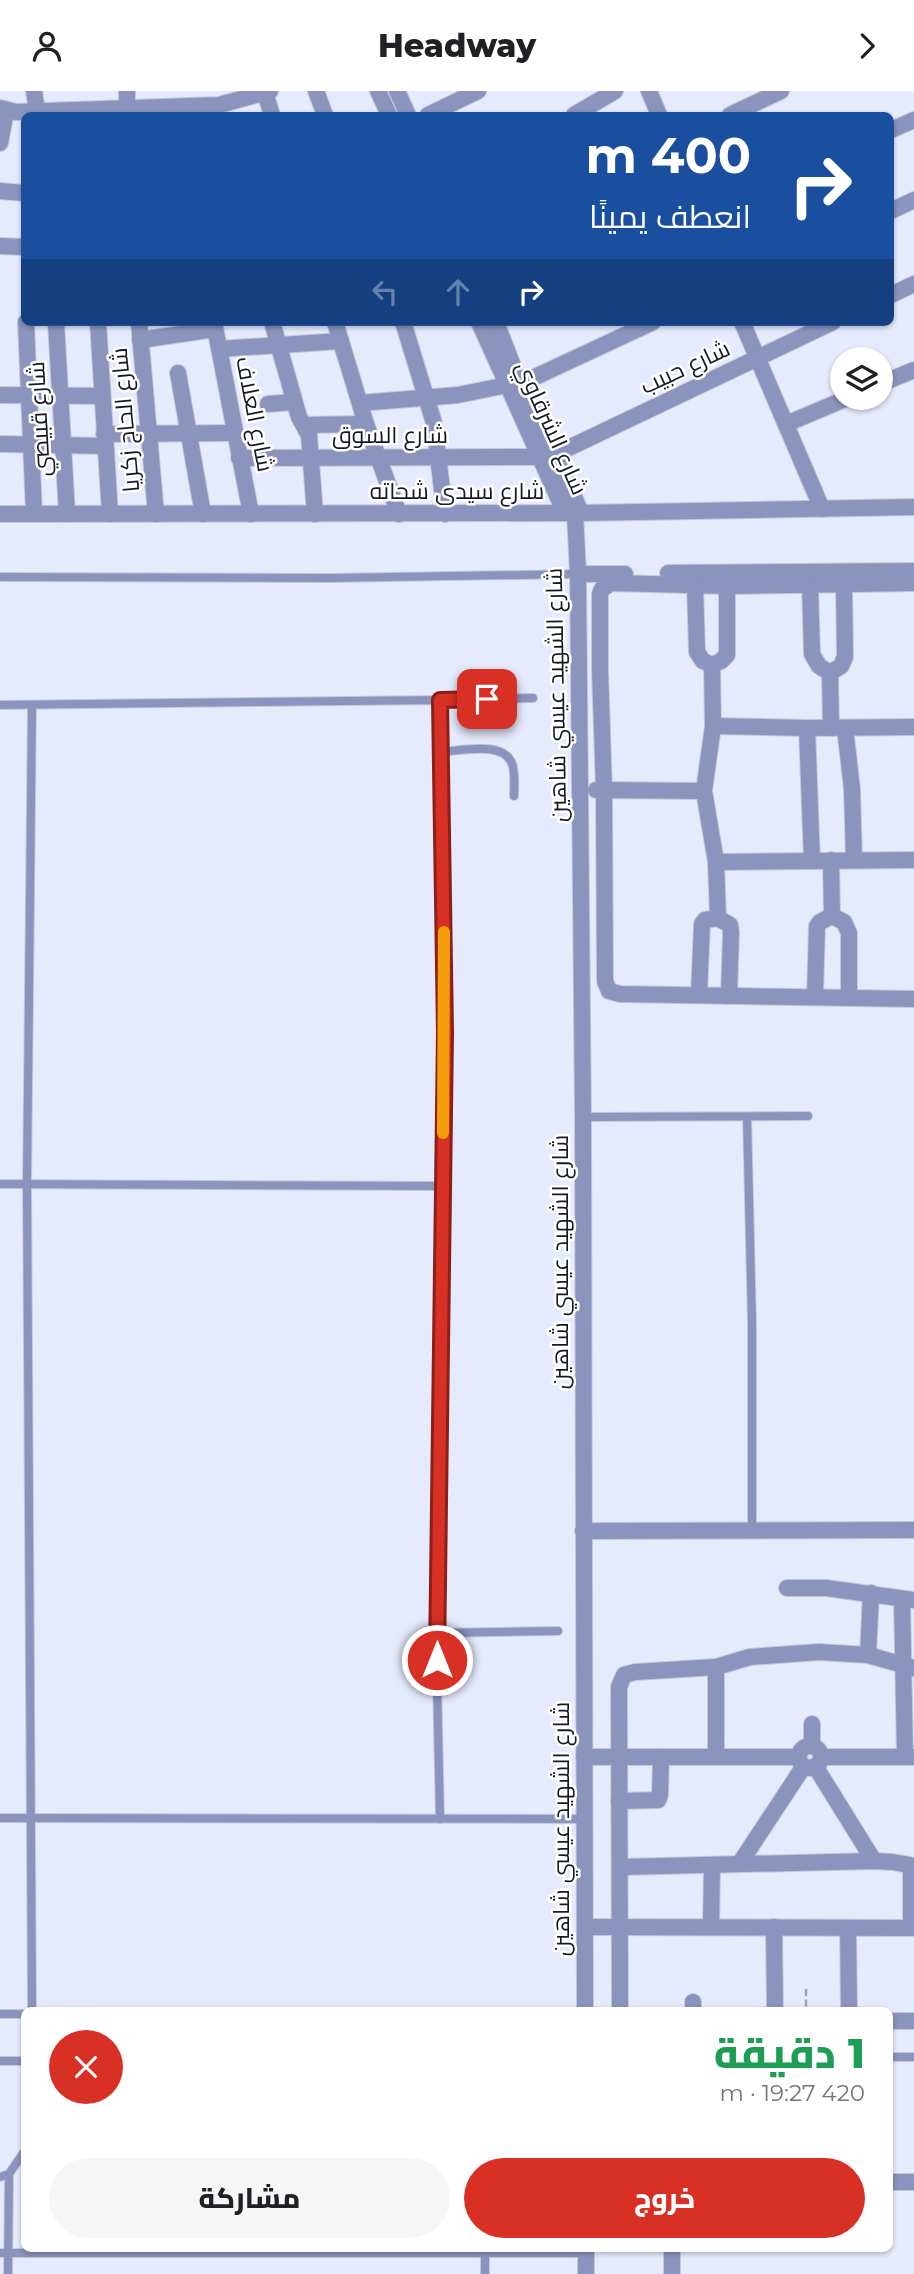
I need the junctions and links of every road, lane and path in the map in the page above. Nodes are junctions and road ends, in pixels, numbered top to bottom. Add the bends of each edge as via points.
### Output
1 (34, 91) edge
2 (316, 91) edge
3 (378, 91) edge
4 (397, 91) edge
5 (478, 91) edge
6 (615, 91) edge
7 (649, 91) edge
8 (781, 91) edge
9 (268, 92) edge
10 (236, 96) edge
11 (127, 105) edge
12 (176, 105) edge
13 (3, 110) edge
14 (220, 110) edge
15 (41, 112) edge
16 (87, 112) edge
17 (271, 112) edge
18 (324, 112) edge
19 (388, 112) edge
20 (407, 112) edge
21 (434, 112) edge
22 (579, 112) edge
23 (658, 112) edge
24 (736, 112) edge
25 (914, 120) edge
26 (894, 129) edge
27 (0, 143) edge
28 (0, 191) edge
29 (21, 193) edge
30 (914, 200) edge
31 (894, 210) edge
32 (0, 246) edge
33 (21, 247) edge
34 (914, 284) edge
35 (894, 294) edge
36 (26, 326) edge
37 (56, 326) edge
38 (98, 326) edge
39 (139, 326) edge
40 (210, 326) edge
41 (215, 326) edge
42 (273, 326) edge
43 (403, 326) edge
44 (481, 326) edge
45 (497, 326) edge
46 (644, 326) edge
47 (744, 326) edge
48 (825, 326) edge
49 (339, 328) edge
50 (140, 340) junction
51 (279, 345) junction
52 (219, 349) junction
53 (757, 358) junction
54 (914, 370) edge
55 (178, 373) dead end
56 (893, 379) edge
57 (514, 385) junction
58 (0, 395) edge
59 (29, 395) junction
60 (61, 395) junction
61 (102, 396) junction
62 (427, 398) junction
63 (294, 403) junction
64 (360, 403) junction
65 (268, 404) dead end
66 (830, 405) edge
67 (366, 424) junction
68 (305, 425) junction
69 (786, 425) junction
70 (234, 433) junction
71 (148, 434) junction
72 (191, 434) junction
73 (104, 440) junction
74 (0, 443) edge
75 (31, 444) junction
76 (64, 445) junction
77 (548, 456) junction
78 (311, 457) junction
79 (378, 457) junction
80 (440, 457) junction
81 (239, 458) junction
82 (914, 507) edge
83 (822, 509) junction
84 (574, 513) junction
85 (0, 514) edge
86 (34, 514) junction
87 (67, 514) junction
88 (110, 514) junction
89 (156, 514) junction
90 (203, 514) junction
91 (251, 514) junction
92 (316, 514) junction
93 (399, 514) junction
94 (445, 514) junction
95 (914, 572) edge
96 (578, 574) junction
97 (0, 577) edge
98 (757, 579) junction
99 (914, 583) edge
100 (844, 584) junction
101 (695, 585) junction
102 (810, 585) junction
103 (727, 586) junction
104 (712, 665) junction
105 (830, 673) junction
106 (533, 698) dead end
107 (440, 700) junction
108 (0, 705) edge
109 (32, 705) junction
110 (713, 726) junction
111 (914, 727) edge
112 (807, 728) junction
113 (838, 728) junction
114 (440, 752) junction
115 (604, 790) junction
116 (579, 791) junction
117 (704, 791) junction
118 (514, 796) dead end
119 (831, 860) junction
120 (854, 860) junction
121 (914, 860) edge
122 (812, 861) junction
123 (716, 862) junction
124 (832, 916) junction
125 (718, 918) junction
126 (699, 995) junction
127 (729, 996) junction
128 (816, 996) junction
129 (849, 997) junction
130 (914, 999) edge
131 (808, 1116) dead end
132 (583, 1117) junction
133 (747, 1117) junction
134 (0, 1184) edge
135 (27, 1184) junction
136 (443, 1186) junction
137 (583, 1531) junction
138 (752, 1531) junction
139 (914, 1531) edge
140 (787, 1588) dead end
141 (870, 1593) junction
142 (908, 1599) edge
143 (558, 1632) dead end
144 (436, 1633) junction
145 (868, 1655) junction
146 (716, 1667) junction
147 (909, 1667) edge
148 (812, 1724) dead end
149 (584, 1757) junction
150 (619, 1757) junction
151 (661, 1757) junction
152 (716, 1757) junction
153 (910, 1757) edge
154 (810, 1758) junction
155 (619, 1801) junction
156 (0, 1818) edge
157 (33, 1818) junction
158 (440, 1819) junction
159 (584, 1819) junction
160 (874, 1861) junction
161 (740, 1863) junction
162 (912, 1866) edge
163 (620, 1867) junction
164 (712, 1867) junction
165 (584, 1927) junction
166 (620, 1927) junction
167 (711, 1927) junction
168 (774, 1927) junction
169 (848, 1928) junction
170 (912, 1928) edge
171 (806, 1989) dead end
172 (32, 2007) edge
173 (585, 2007) edge
174 (620, 2007) edge
175 (775, 2007) edge
176 (806, 2007) edge
177 (849, 2007) edge
178 (0, 2014) edge
179 (21, 2014) edge
180 (893, 2021) edge
181 (914, 2021) edge
182 (893, 2057) edge
183 (914, 2057) edge
184 (0, 2061) edge
185 (21, 2061) edge
186 (21, 2156) edge
187 (4, 2176) edge
188 (893, 2182) edge
189 (914, 2182) edge
190 (536, 2252) edge
191 (586, 2252) edge
192 (672, 2252) edge
193 (4, 2253) edge
194 (485, 2253) junction
195 (8, 2274) edge
196 (485, 2274) edge
197 (586, 2274) edge
198 (672, 2274) edge

1 - 15 street
2 - 18 street
3 - 19 street
4 - 20 street
5 - 21 street
6 - 22 street
7 - 23 street
8 - 24 street
9 - 10 street
9 - 17 street
10 - 14 street
11 - 12 street
11 - 16 street
12 - 14 street
13 - 15 street
13 - 27 street
15 - 16 street
25 - 26 street
28 - 29 street
30 - 31 street
32 - 33 street
34 - 35 street
36 - 59 street
37 - 60 street, شارع قبيصي
38 - 61 street
39 - 50 street, شارع الحاج زكريا
40 - 50 street
41 - 52 street, شارع العلاف
42 - 51 street
43 - 62 street
44 - 57 street, شارع الشرقاوي
45 - 57 street, شارع الشرقاوي
46 - 57 street
47 - 53 street
48 - 53 street, شارع حبيب
49 - 51 street
49 - 64 street
50 - 71 street, شارع الحاج زكريا
51 - 52 street
51 - 63 street
52 - 70 street, شارع العلاف
53 - 69 street
53 - 77 street, شارع حبيب
54 - 56 street
55 - 72 street
57 - 62 street
57 - 77 street, شارع الشرقاوي
58 - 59 street
59 - 60 street
59 - 75 street
60 - 61 street
60 - 76 street, شارع قبيصي
61 - 73 street
62 - 64 street
62 - 80 street
63 - 65 street
63 - 68 street
64 - 67 street
66 - 69 street
67 - 68 street
67 - 79 street
68 - 78 street
69 - 83 street
70 - 72 street
70 - 81 street, شارع العلاف
71 - 72 street
71 - 73 street
71 - 89 street, شارع الحاج زكريا
72 - 90 street
73 - 76 street
73 - 88 street
74 - 75 street
75 - 76 street
75 - 86 street
76 - 87 street, شارع قبيصي
77 - 80 street, شارع السوق
77 - 84 street, شارع الشرقاوي
78 - 79 street, شارع السوق
78 - 81 street, شارع السوق
78 - 92 street
79 - 80 street, شارع السوق
79 - 93 street
80 - 94 street
81 - 91 street, شارع العلاف
82 - 83 street, شارع سيدى شحاته
83 - 84 street, شارع سيدى شحاته
84 - 94 street, شارع سيدى شحاته
84 - 96 street, شارع الشهيد عيسي شاهين
85 - 86 street, شارع سيدى شحاته
86 - 87 street, شارع سيدى شحاته
87 - 88 street, شارع سيدى شحاته
88 - 89 street, شارع سيدى شحاته
89 - 90 street, شارع سيدى شحاته
90 - 91 street, شارع سيدى شحاته
91 - 92 street, شارع سيدى شحاته
92 - 93 street, شارع سيدى شحاته
93 - 94 street, شارع سيدى شحاته
95 - 98 street
96 - 97 lane
96 - 98 street
96 - 116 street, شارع الشهيد عيسي شاهين
98 - 102 street
98 - 103 street
99 - 100 street
100 - 102 street
100 - 105 street via 845,657
101 - 103 street
101 - 104 street via 697,652
101 - 115 street via 619,582 602,589
102 - 105 street via 812,654
103 - 104 street via 727,655
104 - 110 street
105 - 113 street
106 - 107 lane
107 - 109 lane
107 - 114 lane
108 - 109 lane
109 - 135 lane
110 - 112 street
110 - 117 street
111 - 113 street
112 - 113 street
112 - 122 street
113 - 120 street via 852,789
114 - 118 lane via 501,751 513,765
114 - 136 lane
115 - 116 street
115 - 117 street
115 - 126 street via 607,987 620,995
116 - 132 street, شارع الشهيد عيسي شاهين
117 - 123 street
119 - 120 street
119 - 122 street
119 - 124 street
120 - 121 street
122 - 123 street
123 - 125 street
124 - 128 street via 817,926
124 - 129 street via 844,922 849,933
125 - 126 street via 702,923
125 - 127 street via 730,925 731,932
126 - 127 street
127 - 128 street
128 - 129 street
129 - 130 street
131 - 133 lane
132 - 133 lane
132 - 137 street, شارع الشهيد عيسي شاهين
133 - 138 lane
134 - 135 lane
135 - 136 lane
135 - 157 lane
136 - 144 lane
137 - 138 street
137 - 149 street, شارع الشهيد عيسي شاهين
138 - 139 street
140 - 141 street
141 - 142 street
141 - 145 street
142 - 147 street
143 - 144 lane
144 - 158 lane
145 - 146 street via 769,1654
145 - 147 street
146 - 150 street via 624,1675 619,1687
146 - 152 street
147 - 153 street
148 - 154 street
149 - 150 street
149 - 159 street, شارع الشهيد عيسي شاهين
150 - 151 street
150 - 155 street
151 - 152 street
151 - 155 street via 658,1800
152 - 154 street
153 - 154 street
154 - 160 street
154 - 161 street
155 - 163 street
156 - 157 lane
157 - 158 lane
157 - 172 lane
158 - 159 lane
159 - 165 street, شارع الشهيد عيسي شاهين
160 - 161 street
160 - 162 street
161 - 164 street
162 - 170 street
163 - 164 street
163 - 166 street
164 - 167 street
165 - 166 street
165 - 173 street, شارع الشهيد عيسي شاهين
166 - 167 street
166 - 174 street
167 - 168 street
168 - 169 street
168 - 175 street
169 - 170 street
169 - 177 street
171 - 176 path
178 - 179 lane
180 - 181 street
182 - 183 lane
184 - 185 lane
186 - 187 lane
187 - 193 lane
188 - 189 street
190 - 194 lane
191 - 197 street
192 - 198 street
193 - 194 lane
193 - 195 lane
194 - 196 lane

